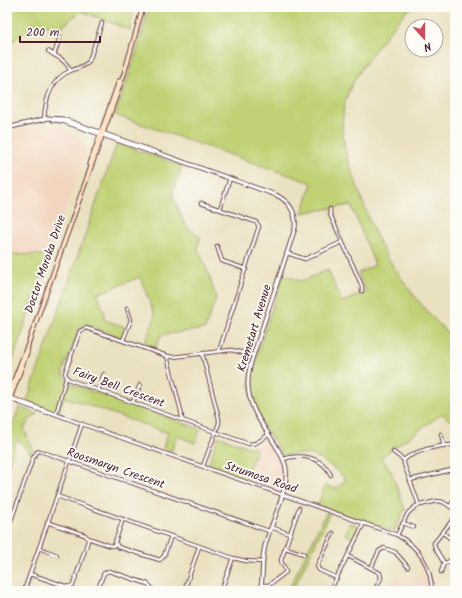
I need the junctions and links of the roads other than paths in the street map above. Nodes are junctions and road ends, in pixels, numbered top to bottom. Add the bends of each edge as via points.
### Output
1 (143, 7) edge
2 (102, 23) dead end
3 (60, 37) dead end
4 (48, 52) dead end
5 (54, 55) junction
6 (70, 70) junction
7 (42, 120) junction
8 (7, 128) edge
9 (102, 134) junction
10 (230, 178) junction
11 (201, 203) dead end
12 (220, 209) junction
13 (330, 209) dead end
14 (342, 242) junction
15 (217, 246) dead end
16 (287, 253) junction
17 (246, 268) junction
18 (362, 291) dead end
19 (127, 308) dead end
20 (123, 340) junction
21 (219, 351) junction
22 (202, 353) junction
23 (254, 355) junction
24 (167, 356) junction
25 (104, 374) dead end
26 (66, 377) junction
27 (140, 385) dead end
28 (98, 390) junction
29 (8, 398) edge
30 (133, 402) junction
31 (7, 407) edge
32 (54, 414) junction
33 (182, 419) junction
34 (82, 424) junction
35 (216, 431) junction
36 (441, 434) dead end
37 (268, 435) junction
38 (455, 445) edge
39 (444, 446) junction
40 (393, 452) dead end
41 (283, 459) junction
42 (404, 460) junction
43 (69, 461) junction
44 (203, 466) junction
45 (455, 469) edge
46 (331, 474) dead end
47 (410, 480) junction
48 (282, 494) junction
49 (57, 496) junction
50 (455, 499) edge
51 (419, 504) junction
52 (450, 506) junction
53 (299, 508) dead end
54 (455, 510) edge
55 (455, 517) edge
56 (123, 519) junction
57 (48, 522) junction
58 (364, 523) junction
59 (403, 523) junction
60 (271, 526) junction
61 (414, 527) dead end
62 (269, 531) junction
63 (7, 532) edge
64 (442, 532) junction
65 (333, 533) dead end
66 (290, 534) junction
67 (397, 535) junction
68 (171, 536) junction
69 (88, 538) junction
70 (455, 542) edge
71 (116, 545) junction
72 (200, 547) junction
73 (38, 548) junction
74 (286, 548) junction
75 (304, 554) dead end
76 (57, 555) dead end
77 (455, 555) edge
78 (348, 556) junction
79 (233, 558) junction
80 (263, 562) junction
81 (444, 563) junction
82 (408, 567) dead end
83 (371, 568) junction
84 (441, 572) dead end
85 (30, 574) junction
86 (337, 578) junction
87 (262, 585) junction
88 (24, 591) edge
89 (97, 591) edge
90 (152, 591) edge
91 (184, 591) edge
92 (221, 591) edge
93 (260, 591) edge
94 (305, 591) edge
95 (310, 591) edge
96 (330, 591) edge
97 (374, 591) edge
98 (432, 591) edge

1 - 9 main road, Doctor Moroka Drive via 135,40
2 - 6 street via 89,62 85,66
3 - 5 street
4 - 5 street
5 - 6 street via 67,62
6 - 7 street via 60,77 49,94
7 - 8 street, Kremetart Avenue
7 - 9 street, Kremetart Avenue via 62,121
9 - 10 street, Kremetart Avenue
9 - 29 main road, Doctor Moroka Drive
10 - 12 street
10 - 16 street, Kremetart Avenue via 276,194 288,203 294,212 295,224
11 - 12 street
12 - 17 street via 258,224
13 - 14 street
14 - 16 street via 305,258
14 - 18 street
15 - 17 street via 222,261
16 - 23 street, Kremetart Avenue
17 - 21 street
19 - 20 street via 131,320
20 - 24 street, Fairy Bell Crescent
20 - 26 street, Fairy Bell Crescent via 89,328 82,330 66,368
21 - 22 street, Fairy Bell Crescent
21 - 23 street, Fairy Bell Crescent via 236,350
22 - 24 street, Fairy Bell Crescent
22 - 35 street via 219,416
23 - 37 street, Kremetart Avenue via 248,392 252,407
24 - 33 street
25 - 28 street
26 - 28 street, Fairy Bell Crescent
26 - 32 street
27 - 30 street
28 - 30 street, Fairy Bell Crescent
29 - 31 main road, Doctor Moroka Drive
29 - 32 street, Strumosa Road
30 - 33 street, Fairy Bell Crescent
32 - 34 street, Strumosa Road
33 - 35 street, Fairy Bell Crescent
34 - 43 street
34 - 44 street, Strumosa Road
35 - 37 street, Fairy Bell Crescent via 249,444 256,443
35 - 44 street
36 - 39 street
37 - 41 street, Kremetart Avenue
38 - 39 street
39 - 42 street via 414,453
40 - 42 street
41 - 46 street via 295,456 311,458 327,468
41 - 48 street, Kremetart Avenue via 287,472
42 - 47 street
43 - 49 street
43 - 62 street, Roosmaryn Crescent
43 - 63 street, Roosmaryn Crescent via 43,452 35,453
44 - 48 street, Strumosa Road
45 - 47 street
47 - 51 street
48 - 58 street, Strumosa Road
48 - 60 street, Kremetart Avenue
49 - 56 street
49 - 57 street
50 - 52 street
51 - 52 street via 437,501
51 - 59 street via 410,510
52 - 54 street
53 - 66 street
55 - 64 street
56 - 68 street
56 - 71 street
57 - 69 street
57 - 73 street
58 - 67 street, Strumosa Road
58 - 78 street
59 - 61 street
59 - 67 street
60 - 62 street, Kremetart Avenue
60 - 66 street
62 - 80 street, Kremetart Avenue
64 - 70 street
64 - 81 street via 434,544
65 - 86 street via 317,566 319,570
66 - 74 street
67 - 98 street, Strumosa Road via 411,544 424,560
68 - 71 street via 160,560
68 - 72 street
69 - 71 street via 111,546
69 - 85 street via 73,585 70,587
72 - 79 street
72 - 91 street
73 - 76 street
73 - 85 street
74 - 75 street
74 - 87 street via 281,561 285,573 269,585
77 - 81 street
78 - 83 street
78 - 86 street
79 - 80 street
79 - 92 street
80 - 87 street, Kremetart Avenue
81 - 84 street
82 - 83 street via 396,552 384,548 379,551
83 - 97 street via 381,575
85 - 88 street
86 - 96 street
87 - 93 street, Kremetart Avenue
89 - 90 street via 105,572 109,571 148,584
94 - 95 street

